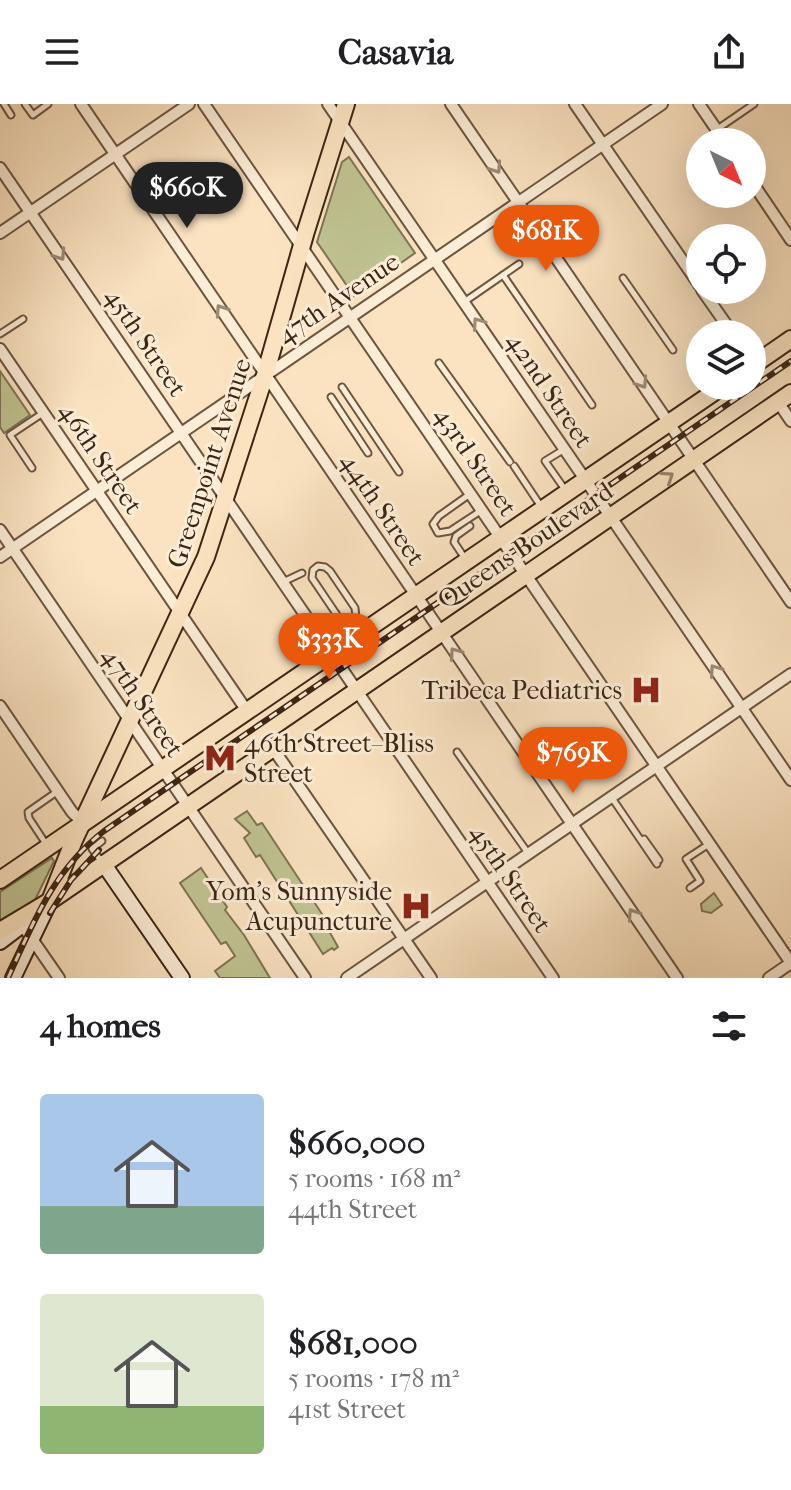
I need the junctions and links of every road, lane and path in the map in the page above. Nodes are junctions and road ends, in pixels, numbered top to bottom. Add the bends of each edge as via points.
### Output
1 (4, 104) edge
2 (25, 104) edge
3 (48, 104) edge
4 (81, 104) edge
5 (189, 104) edge
6 (204, 104) edge
7 (328, 104) edge
8 (346, 104) edge
9 (451, 104) edge
10 (575, 104) edge
11 (662, 104) edge
12 (699, 104) edge
13 (754, 104) edge
14 (11, 115) dead end
15 (339, 122) junction
16 (715, 128) edge
17 (719, 128) edge
18 (603, 145) junction
19 (115, 154) junction
20 (0, 168) edge
21 (519, 202) junction
22 (766, 203) edge
23 (31, 212) junction
24 (0, 233) edge
25 (791, 240) edge
26 (301, 246) junction
27 (434, 260) junction
28 (519, 264) dead end
29 (686, 266) edge
30 (503, 275) junction
31 (623, 278) dead end
32 (463, 303) junction
33 (351, 317) junction
34 (23, 319) dead end
35 (0, 334) edge
36 (791, 339) edge
37 (0, 349) edge
38 (673, 350) dead end
39 (766, 355) edge
40 (439, 363) dead end
41 (265, 375) junction
42 (342, 387) dead end
43 (331, 397) dead end
44 (785, 398) edge
45 (703, 400) edge
46 (592, 405) dead end
47 (44, 412) junction
48 (791, 421) edge
49 (669, 423) junction
50 (181, 433) junction
51 (564, 449) junction
52 (368, 453) dead end
53 (693, 460) junction
54 (32, 468) dead end
55 (399, 472) dead end
56 (585, 480) junction
57 (97, 490) junction
58 (567, 492) junction
59 (471, 493) junction
60 (225, 497) junction
61 (482, 509) junction
62 (542, 509) junction
63 (610, 516) junction
64 (470, 526) dead end
65 (0, 530) edge
66 (500, 538) junction
67 (12, 548) junction
68 (0, 557) edge
69 (467, 561) junction
70 (302, 573) dead end
71 (525, 574) junction
72 (283, 582) junction
73 (416, 595) junction
74 (791, 602) edge
75 (181, 614) junction
76 (440, 632) junction
77 (362, 633) junction
78 (331, 654) junction
79 (791, 674) edge
80 (356, 690) junction
81 (0, 706) edge
82 (742, 708) junction
83 (247, 711) junction
84 (130, 722) junction
85 (272, 747) junction
86 (457, 752) dead end
87 (657, 766) junction
88 (162, 770) junction
89 (791, 780) edge
90 (58, 791) junction
91 (613, 796) junction
92 (187, 805) junction
93 (83, 823) junction
94 (572, 824) junction
95 (102, 841) dead end
96 (709, 843) junction
97 (49, 848) junction
98 (528, 854) junction
99 (658, 862) dead end
100 (103, 863) junction
101 (0, 880) edge
102 (488, 882) junction
103 (690, 888) dead end
104 (50, 901) junction
105 (0, 931) edge
106 (27, 932) junction
107 (404, 939) junction
108 (0, 942) edge
109 (791, 963) edge
110 (13, 978) edge
111 (59, 978) edge
112 (182, 978) edge
113 (305, 978) edge
114 (347, 978) edge
115 (431, 978) edge
116 (553, 978) edge
117 (677, 978) edge
118 (769, 978) edge

1 - 14 lane
2 - 3 lane via 33,115
4 - 19 street, 44th Street
5 - 19 street
6 - 26 street, 43rd Street
7 - 15 street, 42nd Street
8 - 15 main road, Greenpoint Avenue
9 -> 21 street
10 - 18 street
11 - 18 street, 47th Avenue
12 - 16 street
13 - 17 lane
15 - 26 main road, Greenpoint Avenue
15 - 27 street, 42nd Street
18 - 21 street, 47th Avenue
18 - 29 street
19 - 23 street
41 -> 19 street, 44th Street
20 - 23 street, 45th Street
21 - 27 street, 47th Avenue
21 -> 49 street
22 - 25 street
23 - 24 street
23 -> 50 street, 45th Street
26 - 33 street, 43rd Street
26 - 41 main road, Greenpoint Avenue
27 - 32 street, 42nd Street
27 - 33 street, 47th Avenue
28 - 30 lane
30 - 32 lane
30 - 46 lane
31 - 38 lane
51 -> 32 street, 42nd Street
33 - 41 street, 47th Avenue
33 - 59 street, 43rd Street
34 - 35 lane
36 - 39 main road
37 - 47 street, 46th Street
40 - 62 lane
41 - 50 street, 47th Avenue
41 - 60 main road, Greenpoint Avenue
41 - 73 street, 44th Street
42 - 55 lane
43 - 52 lane
44 - 48 street
44 - 53 main road, Queens Boulevard
45 - 49 main road, Queens Boulevard
47 - 54 lane via 10,435
47 - 57 street, 46th Street
49 - 53 street
49 - 56 main road, Queens Boulevard
50 - 57 street, 47th Avenue
50 - 60 street, 45th Street
51 - 56 street, 42nd Street
51 - 58 lane via 545,461
63 -> 53 main road, Queens Boulevard
53 - 74 street
56 - 58 main road, Queens Boulevard
56 - 63 street, 42nd Street
57 - 67 street, 47th Avenue
57 - 75 street, 46th Street
58 - 62 main road, Queens Boulevard
59 - 61 street, 43rd Street
59 - 61 lane via 437,518 435,530 447,533
60 - 72 street, 45th Street
60 - 75 main road, Greenpoint Avenue
61 - 66 street, 43rd Street
62 - 66 main road, Queens Boulevard
63 - 71 main road, Queens Boulevard
82 -> 63 street, 42nd Street
64 - 69 lane via 454,542
65 - 67 street, 47th Street
66 - 69 main road, Queens Boulevard
66 - 71 street, 43rd Street
67 - 68 street, 47th Avenue
67 - 84 street, 47th Street
69 - 73 main road, Queens Boulevard
70 - 72 lane
71 - 76 main road, Queens Boulevard
71 - 87 street, 43rd Street
72 - 78 street, 45th Street
73 - 76 street, 44th Street
73 - 77 main road, Queens Boulevard
75 - 83 street, 46th Street
75 - 84 main road, Greenpoint Avenue
76 - 80 main road, Queens Boulevard
94 -> 76 street, 44th Street
77 - 77 lane via 355,608 330,571 318,566 312,578 339,618
77 - 78 main road, Queens Boulevard
78 - 80 street, 45th Street
78 - 83 main road, Queens Boulevard
79 - 82 street
80 - 85 main road, Queens Boulevard
80 - 102 street, 45th Street
81 - 90 street
82 - 87 street
82 - 89 street, 42nd Street
83 - 88 main road, Queens Boulevard
84 - 88 street, 47th Street
84 - 93 main road, Greenpoint Avenue
85 - 92 main road, Queens Boulevard
85 - 107 street
86 - 98 lane
87 - 91 street
87 - 96 street, 43rd Street
88 - 92 street, 47th Street
88 - 93 main road, Queens Boulevard
90 - 93 street
90 - 97 lane via 28,812
91 - 94 street
91 - 99 lane
92 - 100 main road, Queens Boulevard
92 - 113 street, 47th Street
93 - 97 main road, Queens Boulevard
93 - 104 main road, Greenpoint Avenue
94 - 98 street
117 -> 94 street, 44th Street
95 - 100 lane via 92,849
96 - 103 lane via 686,859 700,881
96 - 109 street, 43rd Street
97 - 101 main road, Queens Boulevard
98 - 102 street
100 - 104 main road, Queens Boulevard
100 - 112 street
102 - 107 street
102 - 116 street, 45th Street
104 - 105 main road, Queens Boulevard
104 - 106 street
106 - 108 street
106 - 110 street
106 - 111 street
107 - 114 street
107 - 115 street
109 - 118 street

